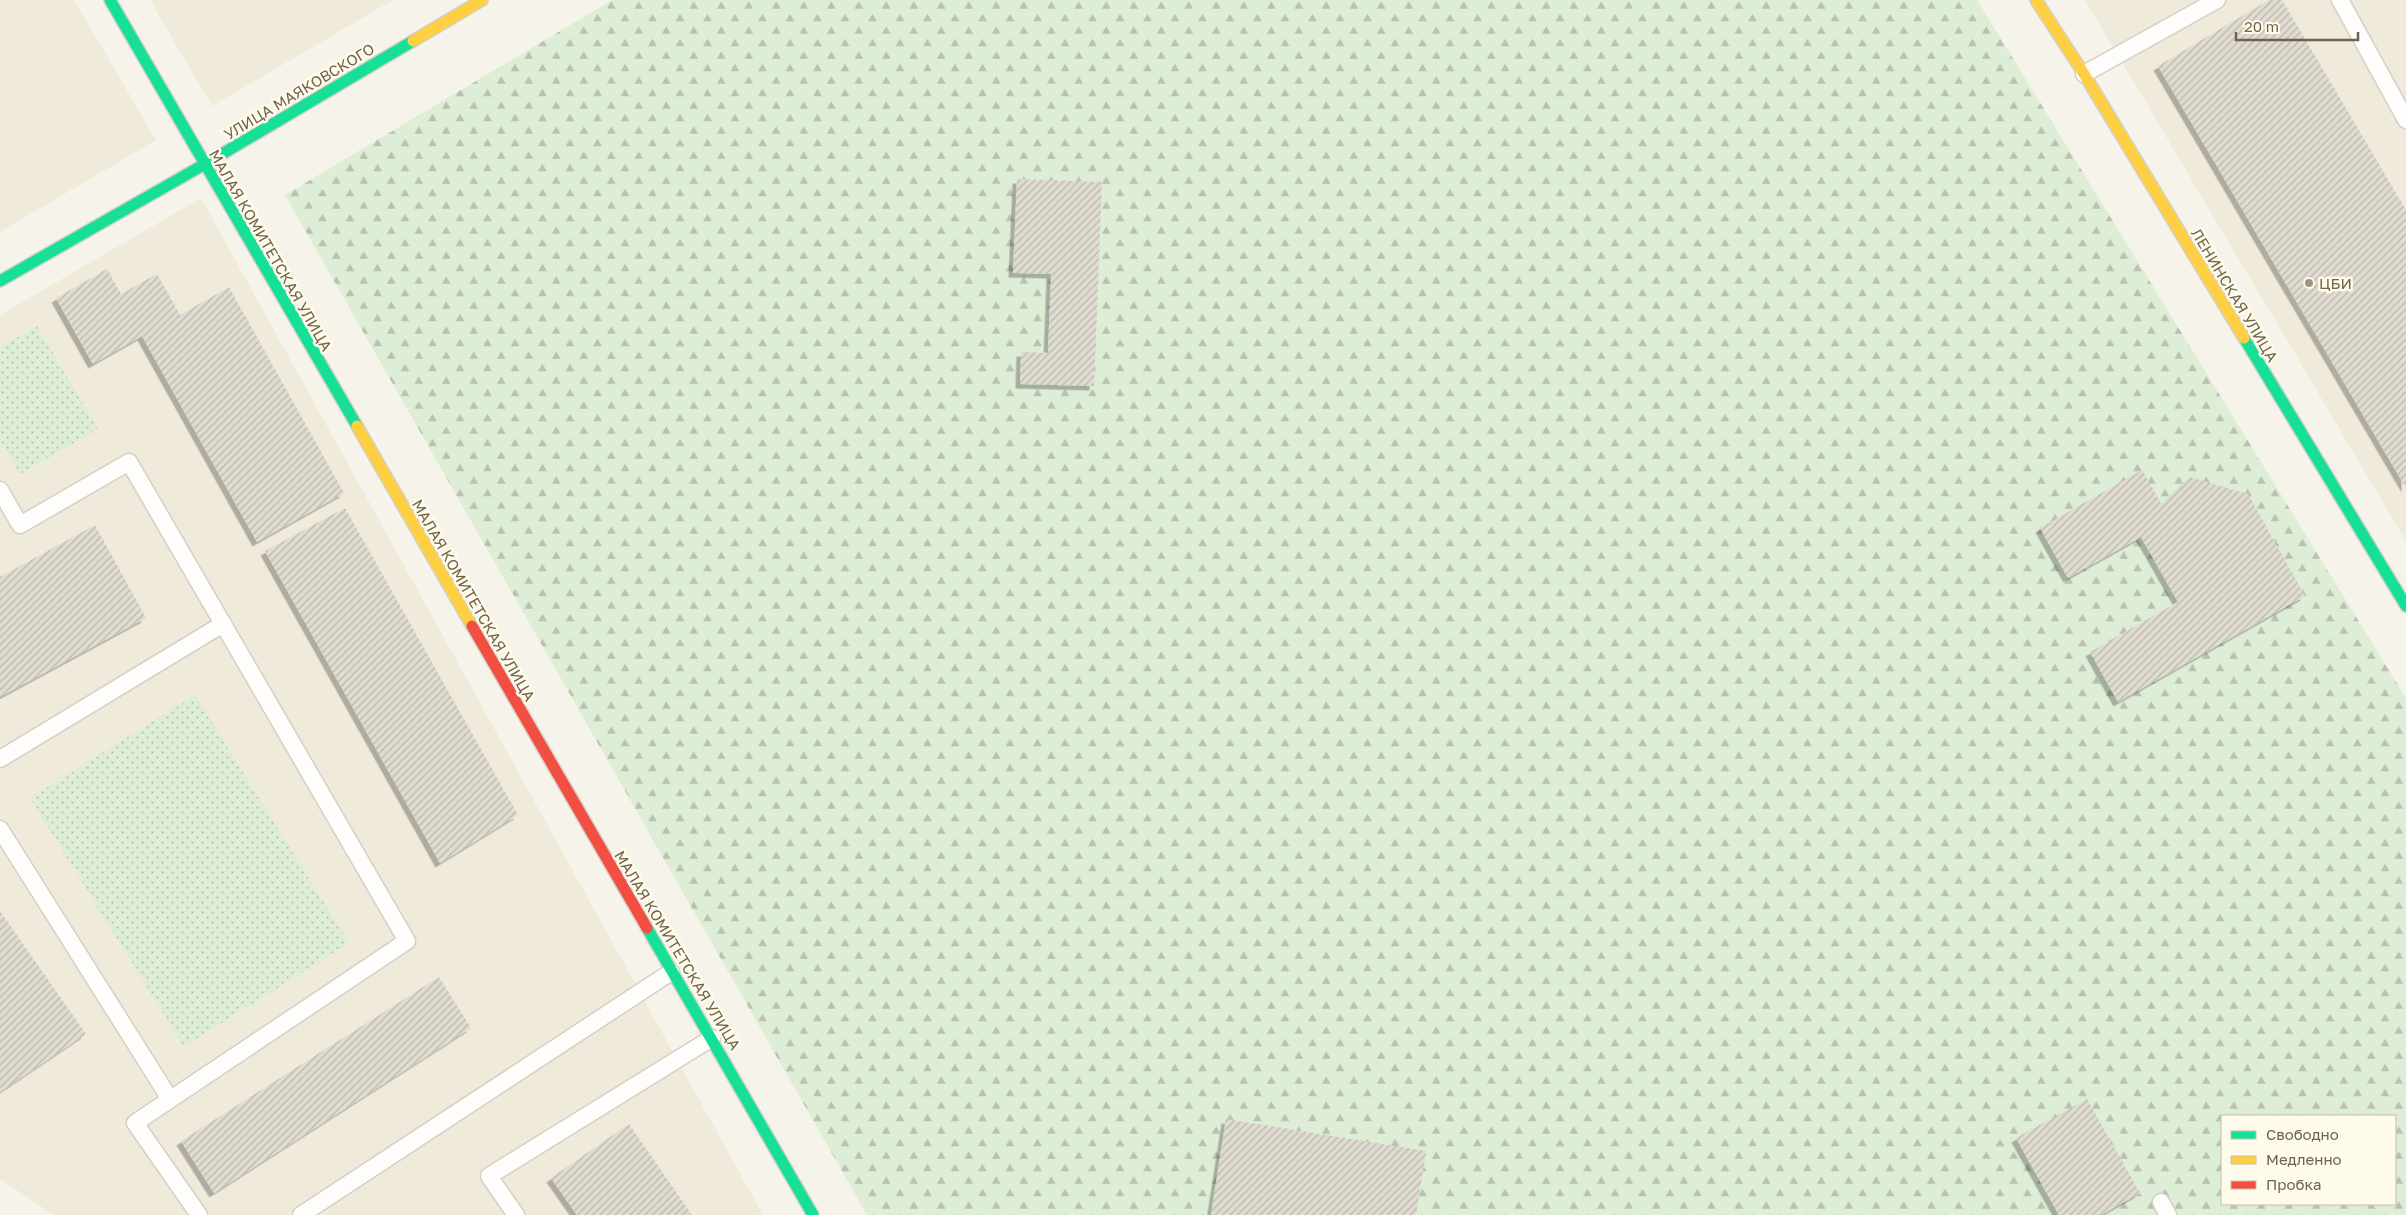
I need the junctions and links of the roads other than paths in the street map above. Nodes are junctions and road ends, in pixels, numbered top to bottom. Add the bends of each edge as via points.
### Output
1 (110, 0) edge
2 (482, 0) edge
3 (2036, 0) edge
4 (2217, 0) edge
5 (2340, 0) edge
6 (2084, 74) junction
7 (2406, 120) edge
8 (205, 164) junction
9 (0, 281) edge
10 (0, 490) edge
11 (2406, 606) edge
12 (223, 624) junction
13 (0, 759) edge
14 (0, 829) edge
15 (671, 972) junction
16 (712, 1038) junction
17 (170, 1099) junction
18 (199, 1215) edge
19 (301, 1215) edge
20 (516, 1215) edge
21 (813, 1215) edge

1 - 8 street, МАЛАЯ КОМИТЕТСКАЯ УЛИЦА
2 - 8 street, УЛИЦА МАЯКОВСКОГО
3 - 6 street, ЛЕНИНСКАЯ УЛИЦА
4 - 6 lane
5 - 7 lane
6 - 11 street, ЛЕНИНСКАЯ УЛИЦА
8 - 9 street, УЛИЦА МАЯКОВСКОГО
8 - 15 street, МАЛАЯ КОМИТЕТСКАЯ УЛИЦА
10 - 12 lane via 20,525 129,462
12 - 13 lane
12 - 17 lane via 407,941
14 - 17 lane
15 - 16 street, МАЛАЯ КОМИТЕТСКАЯ УЛИЦА
15 - 19 lane
16 - 20 lane via 490,1176
16 - 21 street, МАЛАЯ КОМИТЕТСКАЯ УЛИЦА
17 - 18 lane via 136,1123

